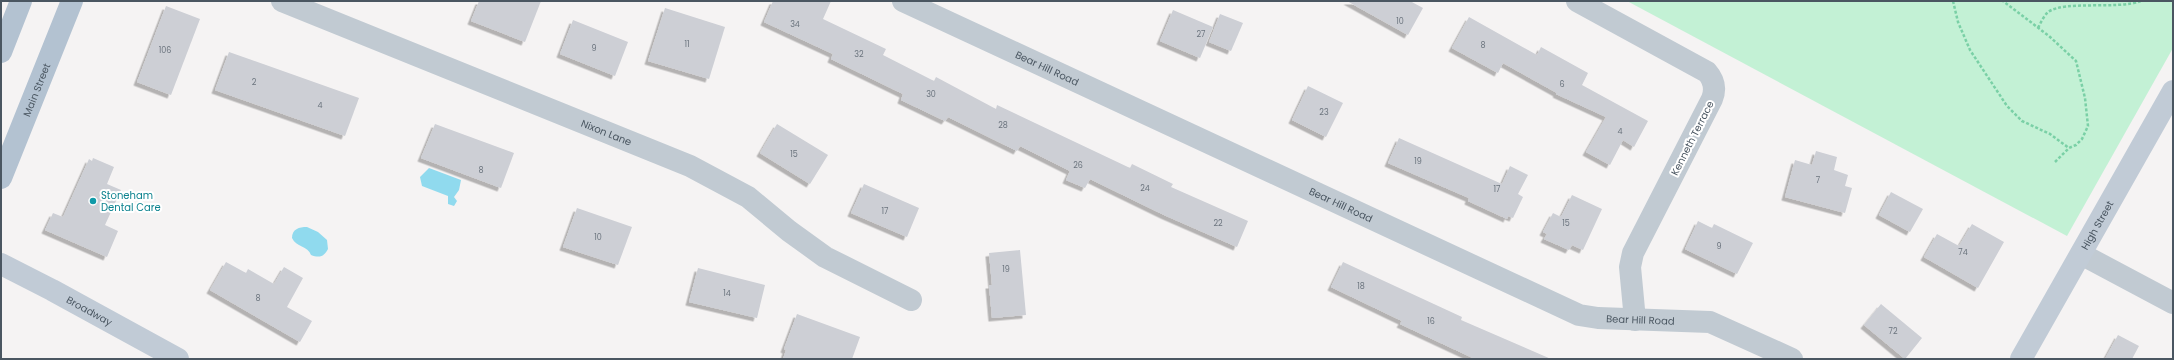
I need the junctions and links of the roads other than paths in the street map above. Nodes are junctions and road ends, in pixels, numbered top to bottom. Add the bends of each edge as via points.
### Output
1 (21, 1) edge
2 (72, 1) edge
3 (282, 1) edge
4 (903, 1) edge
5 (1577, 1) edge
6 (1, 52) edge
7 (2173, 91) edge
8 (1, 178) edge
9 (2081, 254) junction
10 (1, 264) edge
11 (912, 300) dead end
12 (2173, 303) edge
13 (1635, 320) junction
14 (178, 359) edge
15 (1792, 359) edge
16 (2021, 359) edge

1 - 6 main road
2 - 8 main road, Main Street
3 - 11 street, Nixon Lane via 690,166 743,194 825,257
4 - 13 street, Bear Hill Road via 1579,315
5 - 13 street, Kenneth Terrace via 1707,72 1714,82 1712,99 1633,253 1630,267
7 - 9 street, High Street
9 - 12 street
9 - 16 street, High Street
10 - 14 street, Broadway
13 - 15 street, Bear Hill Road via 1710,322

